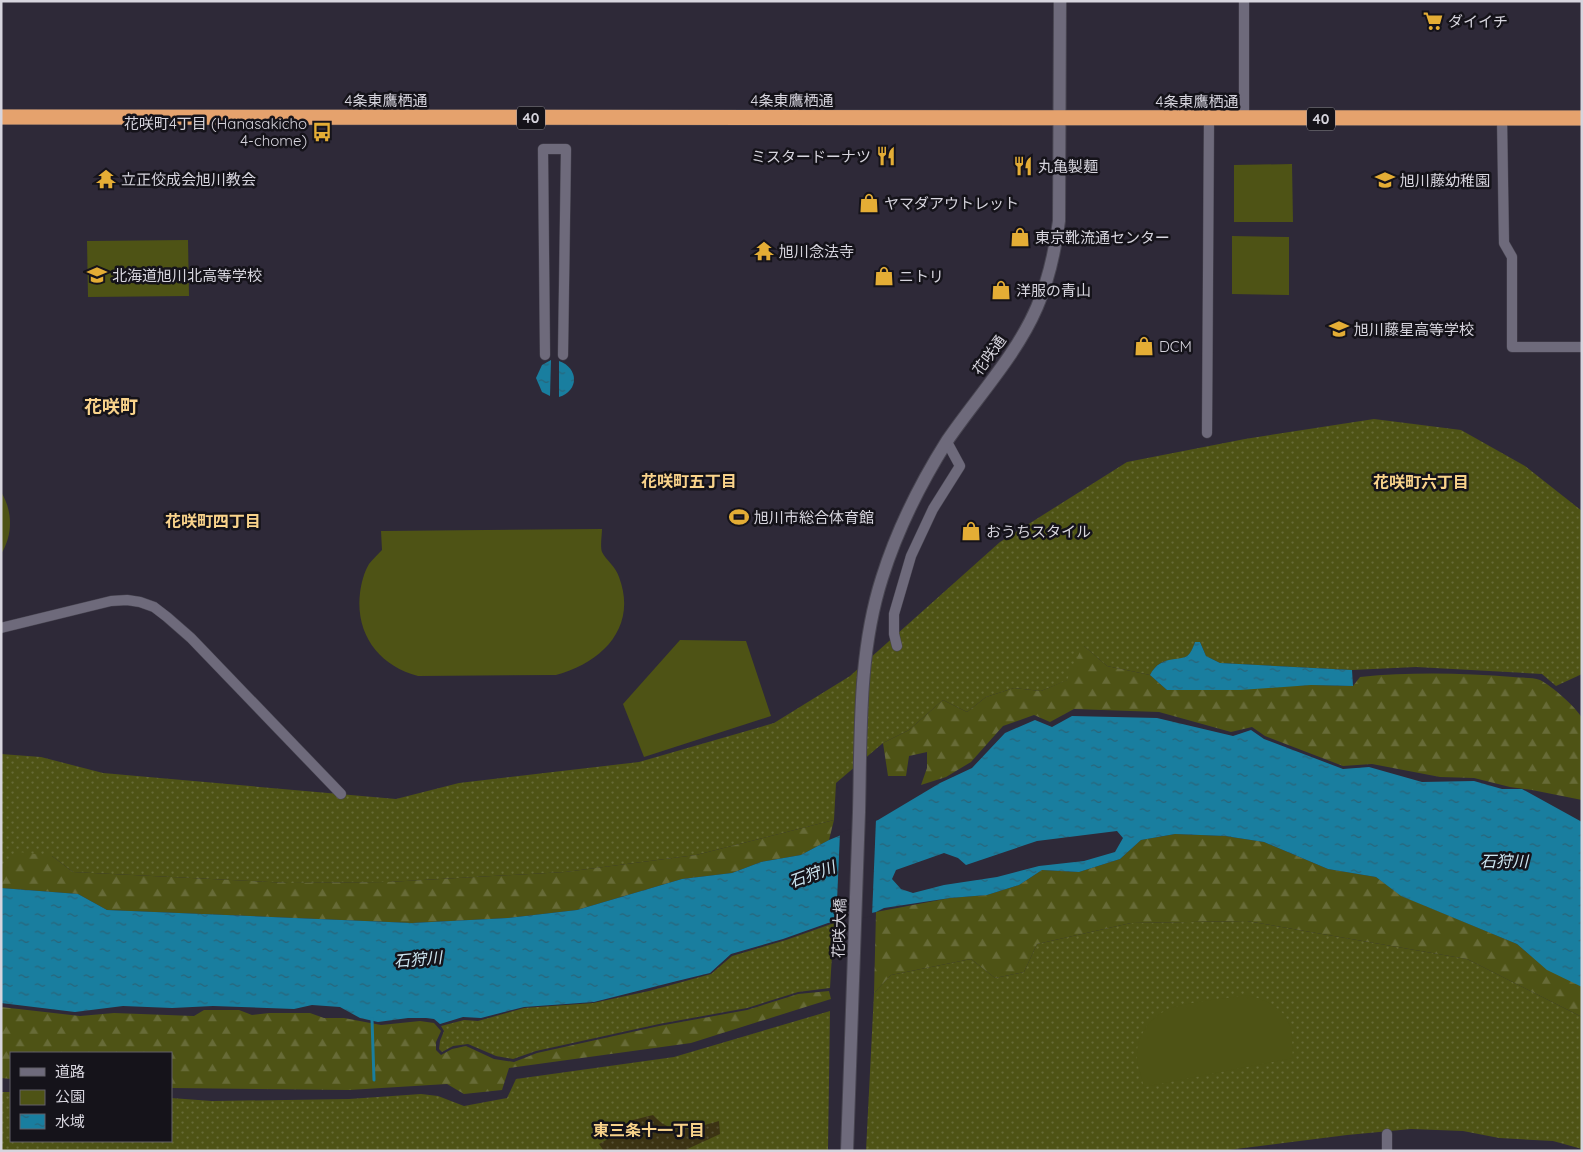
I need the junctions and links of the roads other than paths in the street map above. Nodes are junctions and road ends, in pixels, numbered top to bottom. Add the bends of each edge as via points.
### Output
1 (1060, 1) edge
2 (1244, 1) edge
3 (1, 117) edge
4 (1060, 118) junction
5 (1502, 118) junction
6 (1582, 118) edge
7 (1209, 119) junction
8 (1244, 119) junction
9 (1582, 347) edge
10 (545, 355) dead end
11 (563, 355) dead end
12 (1207, 433) dead end
13 (947, 442) junction
14 (1, 628) edge
15 (897, 646) dead end
16 (862, 707) joint
17 (341, 794) dead end
18 (1387, 1134) dead end
19 (847, 1151) edge
20 (1387, 1151) edge

1 - 4 street, 花咲通
2 - 8 street
3 - 4 highway, 4条東鷹栖通 / 40
4 - 7 highway, 4条東鷹栖通 / 40
4 - 13 street, 花咲通 via 1059,222 1047,282 1020,339
5 - 6 highway, 4条東鷹栖通 / 40
5 - 8 highway, 4条東鷹栖通 / 40
5 - 9 street via 1504,243 1512,257 1512,347
7 - 8 highway, 4条東鷹栖通 / 40
7 - 12 street
10 - 11 street via 543,149 566,149
13 - 15 street via 960,466 933,509 911,556 894,614
13 - 16 street, 花咲通 via 918,491 881,580 868,632
14 - 17 street via 111,601 127,600 154,607 191,638
16 - 19 street, 花咲大橋
18 - 20 street

